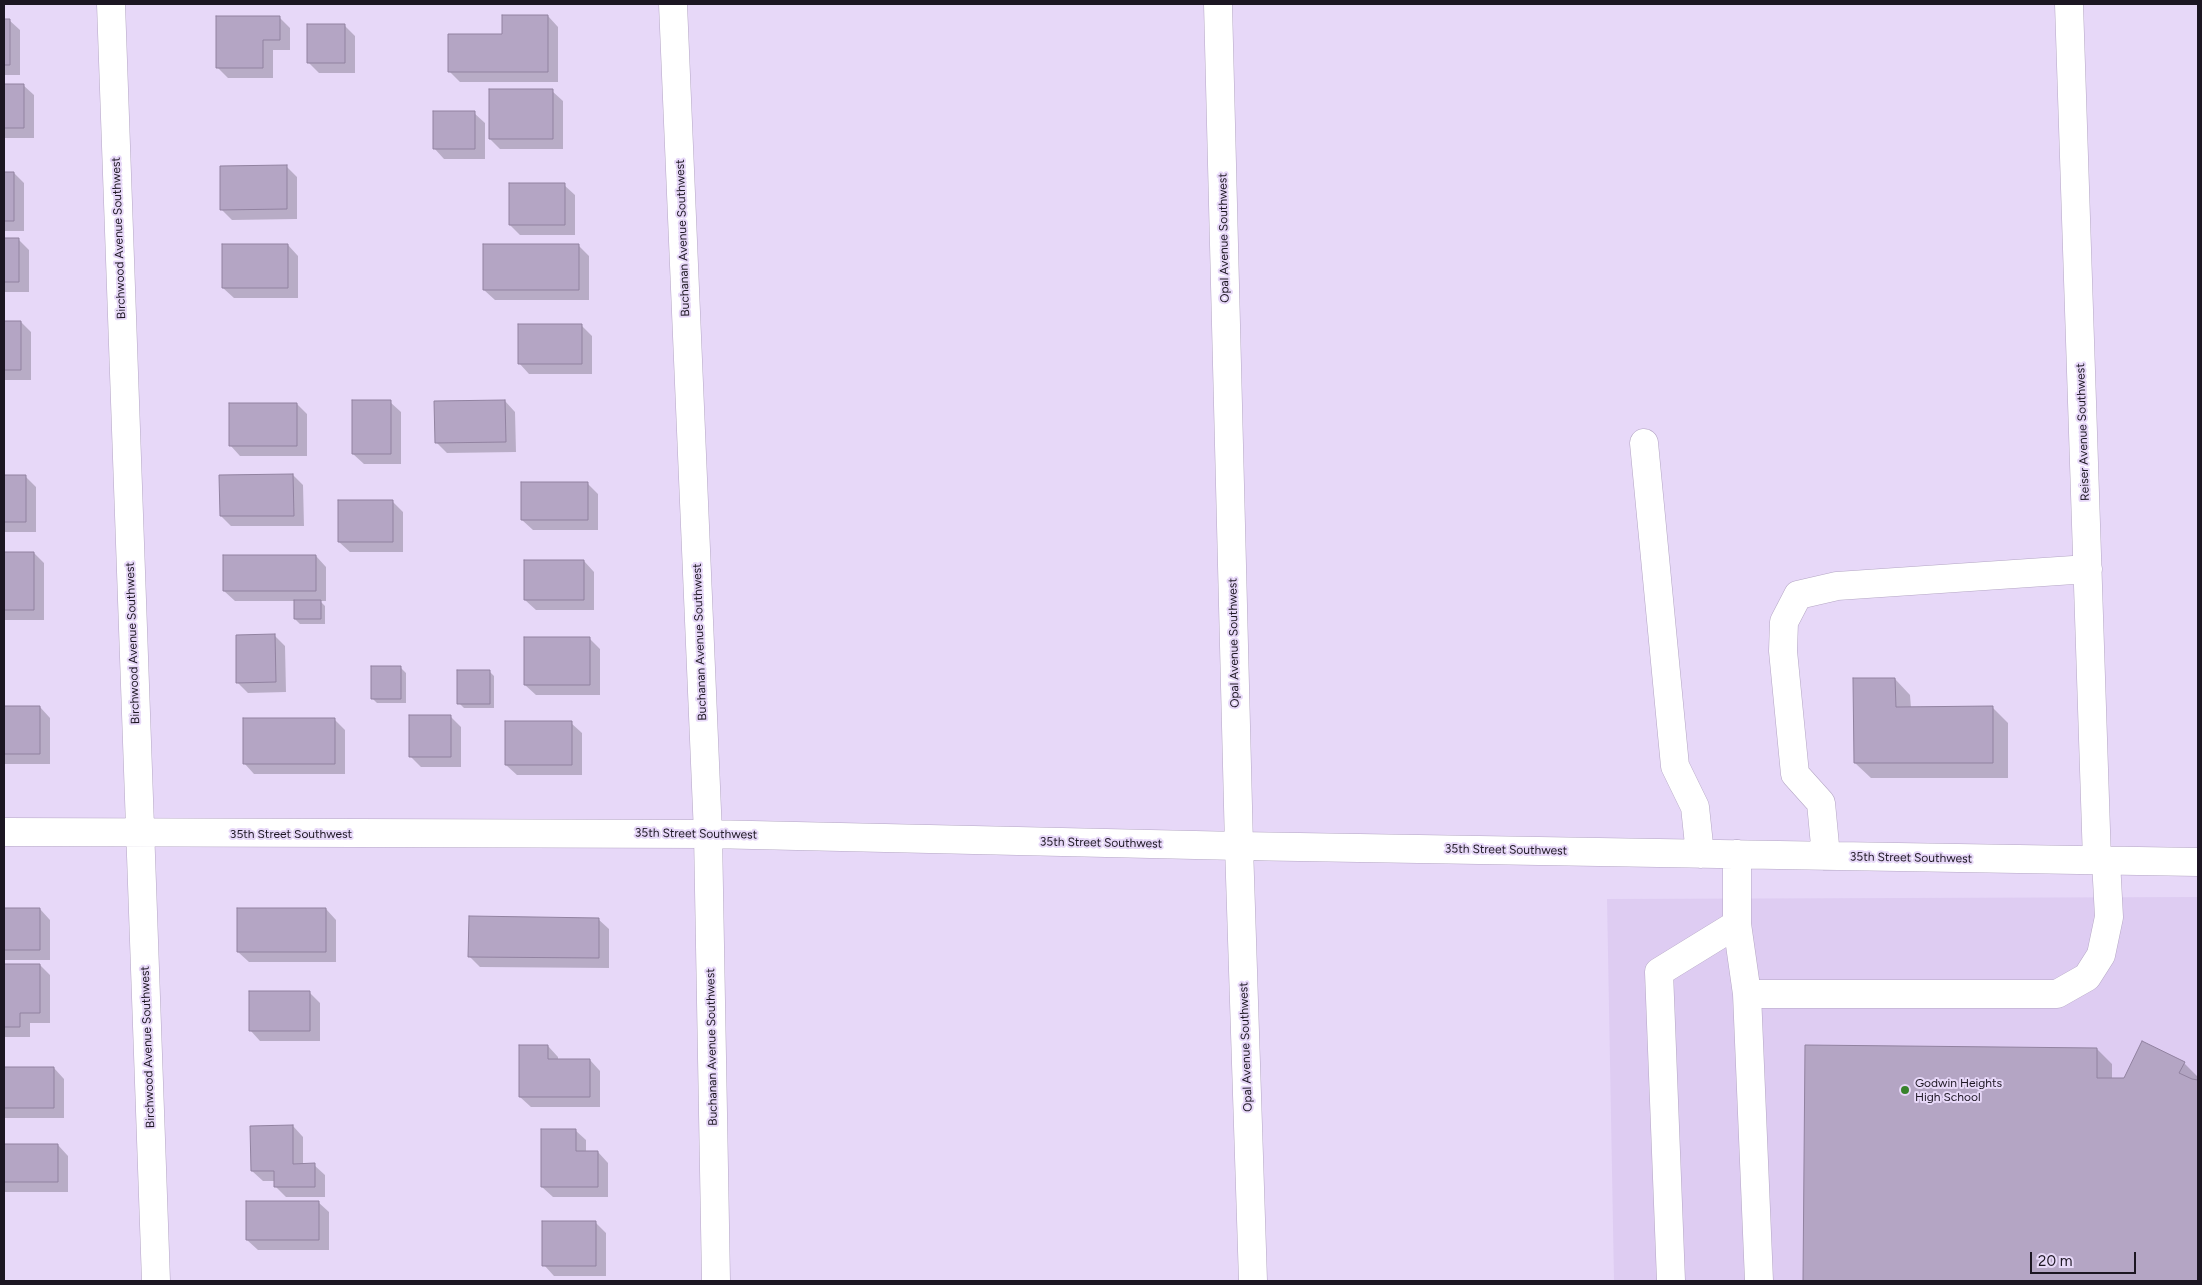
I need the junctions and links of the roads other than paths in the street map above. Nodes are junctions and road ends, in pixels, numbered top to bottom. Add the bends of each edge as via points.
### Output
1 (111, 4) edge
2 (673, 4) edge
3 (1218, 4) edge
4 (2069, 4) edge
5 (1644, 443) dead end
6 (2088, 569) junction
7 (4, 832) edge
8 (140, 834) junction
9 (708, 834) junction
10 (1239, 846) junction
11 (1700, 854) junction
12 (1737, 854) junction
13 (1826, 856) junction
14 (2102, 861) junction
15 (2198, 862) edge
16 (1737, 924) junction
17 (1746, 994) junction
18 (156, 1281) edge
19 (716, 1281) edge
20 (1254, 1281) edge
21 (1671, 1281) edge
22 (1759, 1281) edge

1 - 8 street, Birchwood Avenue Southwest
2 - 9 street, Buchanan Avenue Southwest
3 - 10 street, Opal Avenue Southwest
4 - 6 street, Reiser Avenue Southwest
5 - 11 street via 1675,766 1695,807
6 - 13 street via 1837,586 1798,595 1784,622 1783,651 1795,774 1821,804
6 - 14 street, Reiser Avenue Southwest
7 - 8 street, 35th Street Southwest
8 - 9 street, 35th Street Southwest
8 - 18 street, Birchwood Avenue Southwest
9 - 10 street, 35th Street Southwest
9 - 19 street, Buchanan Avenue Southwest
10 - 11 street, 35th Street Southwest
10 - 20 street, Opal Avenue Southwest
11 - 12 street, 35th Street Southwest
12 - 13 street, 35th Street Southwest
12 - 16 street
13 - 14 street, 35th Street Southwest
14 - 15 street, 35th Street Southwest
14 - 17 street, Reiser Avenue Southwest via 2108,917 2101,955 2087,977 2057,994
16 - 17 street
16 - 21 street via 1659,972
17 - 22 street

